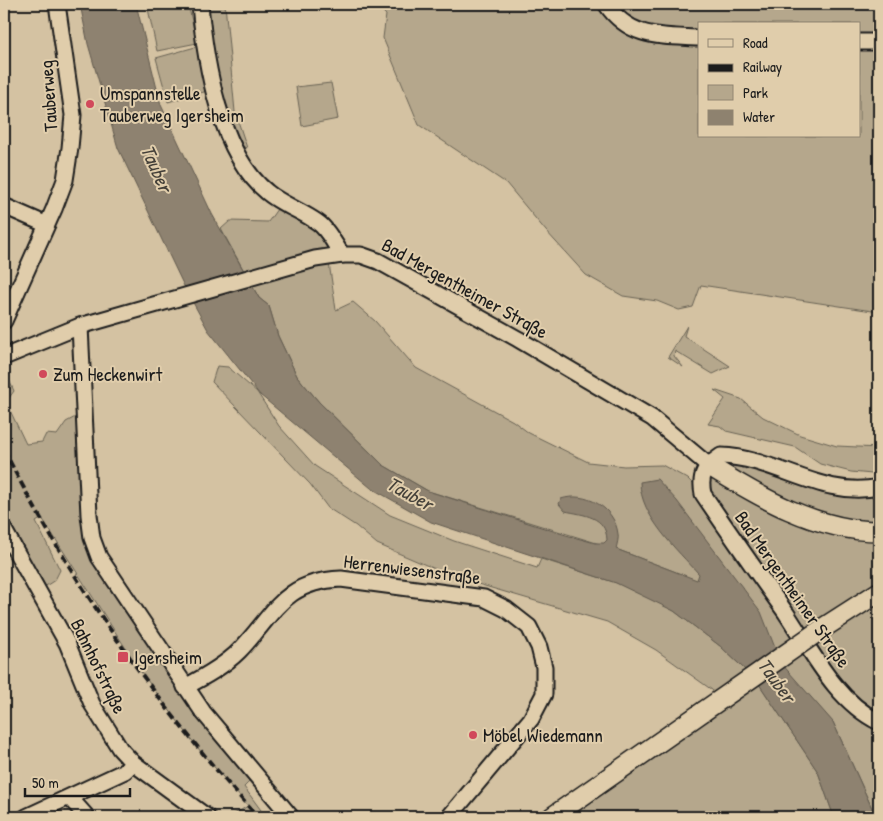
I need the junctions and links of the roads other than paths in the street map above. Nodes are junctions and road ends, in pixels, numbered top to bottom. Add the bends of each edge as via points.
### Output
1 (57, 4) edge
2 (200, 4) edge
3 (606, 4) edge
4 (698, 38) edge
5 (860, 42) edge
6 (879, 42) edge
7 (4, 206) edge
8 (46, 224) junction
9 (342, 254) junction
10 (4, 321) edge
11 (80, 326) junction
12 (4, 357) edge
13 (708, 465) junction
14 (879, 487) edge
15 (4, 530) edge
16 (879, 531) edge
17 (879, 592) edge
18 (185, 687) junction
19 (879, 722) edge
20 (133, 763) junction
21 (70, 798) junction
22 (26, 817) edge
23 (87, 817) edge
24 (207, 817) edge
25 (291, 817) edge
26 (449, 817) edge
27 (552, 817) edge

1 - 8 street, Tauberweg via 73,115 65,180
2 - 9 street via 206,55 230,143 244,168 267,192 322,226
3 - 4 street via 630,28 644,34
5 - 6 street
7 - 8 street
8 - 10 street, Tauberweg
9 - 11 street, Bad Mergentheimer Straße
9 - 13 street, Bad Mergentheimer Straße via 361,255 378,261 518,338 652,418
11 - 12 street, Bad Mergentheimer Straße
11 - 18 street via 92,538 110,577
13 - 14 street via 721,456 730,456 780,468 845,490
13 - 16 main road via 750,491 820,522 854,531
13 - 19 street, Bad Mergentheimer Straße via 700,481 703,494 824,671 850,702
15 - 20 street, Bahnhofstraße via 67,643 92,704 120,749
17 - 27 main road, bridge
18 - 25 street
18 - 26 street, Herrenwiesenstraße via 206,676 239,650 283,599 320,580 340,579 484,598 506,609 529,627 540,647 544,694 531,719
20 - 21 street via 125,771
20 - 24 street, Bahnhofstraße
21 - 22 street
21 - 23 street

